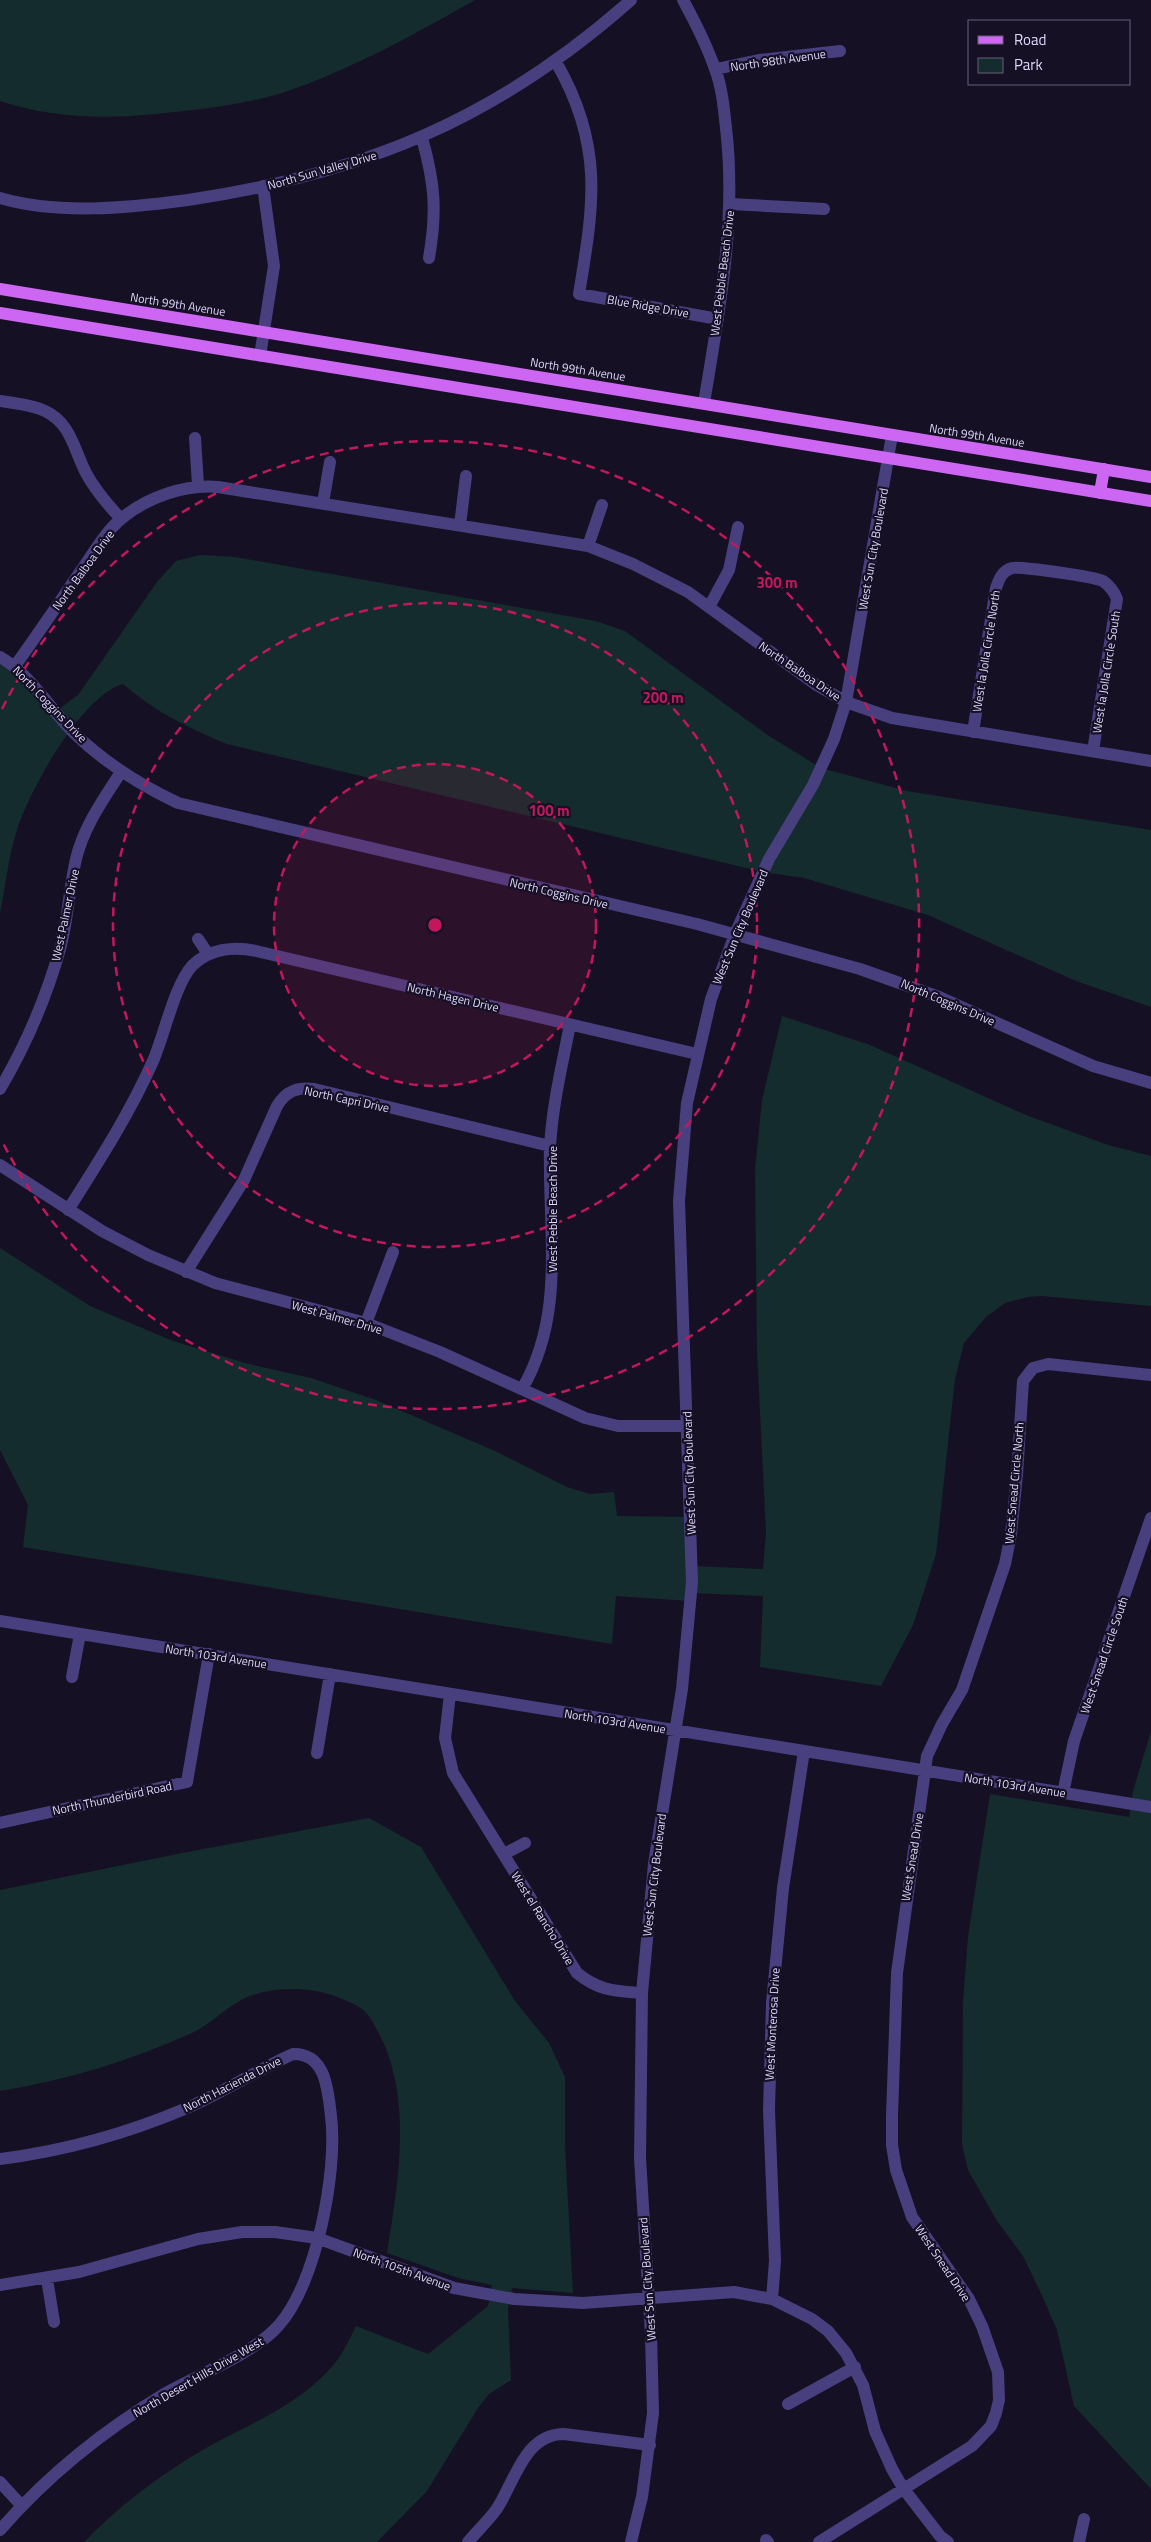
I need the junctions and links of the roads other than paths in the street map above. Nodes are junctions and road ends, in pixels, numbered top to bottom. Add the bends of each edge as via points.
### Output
1 (631, 0) edge
2 (684, 0) edge
3 (840, 51) dead end
4 (556, 62) junction
5 (716, 69) junction
6 (422, 138) junction
7 (263, 186) junction
8 (0, 198) edge
9 (731, 204) junction
10 (824, 209) dead end
11 (429, 258) dead end
12 (0, 289) edge
13 (0, 313) edge
14 (718, 319) junction
15 (265, 332) junction
16 (260, 356) junction
17 (0, 401) edge
18 (704, 403) junction
19 (798, 419) junction
20 (892, 435) junction
21 (195, 438) dead end
22 (794, 442) junction
23 (888, 458) junction
24 (330, 462) dead end
25 (1104, 469) junction
26 (466, 476) dead end
27 (1151, 477) edge
28 (198, 486) junction
29 (1100, 493) junction
30 (1151, 501) edge
31 (323, 503) junction
32 (602, 505) dead end
33 (121, 519) junction
34 (460, 525) junction
35 (738, 527) dead end
36 (588, 546) junction
37 (1062, 573) joint
38 (709, 607) junction
39 (0, 657) edge
40 (15, 666) junction
41 (846, 702) junction
42 (973, 732) junction
43 (1093, 751) junction
44 (1151, 761) edge
45 (121, 772) junction
46 (734, 934) junction
47 (198, 940) dead end
48 (208, 954) junction
49 (570, 1025) junction
50 (697, 1054) junction
51 (1151, 1083) edge
52 (0, 1089) edge
53 (550, 1146) junction
54 (0, 1165) edge
55 (68, 1210) junction
56 (393, 1252) dead end
57 (186, 1272) junction
58 (366, 1323) junction
59 (1151, 1375) edge
60 (522, 1389) junction
61 (688, 1426) junction
62 (1151, 1518) edge
63 (0, 1621) edge
64 (80, 1634) junction
65 (209, 1654) junction
66 (330, 1674) junction
67 (72, 1676) dead end
68 (450, 1694) junction
69 (676, 1730) junction
70 (804, 1751) junction
71 (317, 1753) dead end
72 (925, 1771) junction
73 (1063, 1793) junction
74 (1151, 1807) edge
75 (0, 1823) edge
76 (525, 1842) dead end
77 (504, 1854) junction
78 (642, 1993) junction
79 (0, 2159) edge
80 (317, 2238) junction
81 (46, 2279) junction
82 (0, 2285) edge
83 (649, 2299) junction
84 (772, 2299) junction
85 (54, 2322) dead end
86 (855, 2367) junction
87 (788, 2404) dead end
88 (650, 2445) junction
89 (0, 2482) edge
90 (902, 2488) junction
91 (21, 2506) junction
92 (1084, 2519) dead end
93 (0, 2530) edge
94 (468, 2542) edge
95 (631, 2542) edge
96 (819, 2542) edge
97 (948, 2542) edge
98 (1079, 2542) edge

1 - 4 street, North Sun Valley Drive
2 - 5 street, West Pebble Beach Drive
3 - 5 street, North 98th Avenue via 759,60
4 - 6 street, North Sun Valley Drive
4 - 14 street, Blue Ridge Drive via 573,91 592,168 590,226 579,294
5 - 9 street, West Pebble Beach Drive via 728,142
6 - 7 street, North Sun Valley Drive via 355,163
6 - 11 street via 435,210
7 - 8 street, North Sun Valley Drive via 134,206 62,207
7 - 15 street via 274,266
9 - 10 street
9 - 14 street, West Pebble Beach Drive
12 - 15 main road, North 99th Avenue
13 - 16 main road
14 - 18 street, West Pebble Beach Drive
15 - 16 street
15 - 18 main road, North 99th Avenue
16 - 22 main road
17 - 33 street via 44,410 61,421 72,438 86,474
18 - 19 main road, North 99th Avenue
19 - 20 main road, North 99th Avenue
19 - 22 main road
20 - 23 street, West Sun City Boulevard
20 - 25 main road, North 99th Avenue
21 - 28 street
22 - 23 main road
23 - 29 main road
23 - 41 street, West Sun City Boulevard
24 - 31 street
25 - 27 main road, North 99th Avenue
25 - 29 main road
26 - 34 street
28 - 31 street, North Balboa Drive
28 - 33 street, North Balboa Drive via 156,498
29 - 30 main road
31 - 34 street, North Balboa Drive
32 - 36 street
33 - 40 street, North Balboa Drive
34 - 36 street, North Balboa Drive
35 - 38 street via 729,570
36 - 38 street, North Balboa Drive via 668,581
37 - 42 street, West la Jolla Circle North via 1018,567 1010,568 1001,575 996,588
37 - 43 street, West la Jolla Circle South via 1102,580 1113,589 1117,599
38 - 41 street, North Balboa Drive via 815,684
39 - 40 street, North Coggins Drive
40 - 45 street, North Coggins Drive via 74,733
41 - 42 street, North Balboa Drive via 892,718
41 - 46 street, West Sun City Boulevard via 834,739 813,785 769,859
42 - 43 street, North Balboa Drive
43 - 44 street, North Balboa Drive
45 - 46 street, North Coggins Drive via 178,803 218,814
45 - 52 street, West Palmer Drive via 86,831 76,859 60,948 41,1007 18,1059
46 - 50 street, West Sun City Boulevard via 711,999
46 - 51 street, North Coggins Drive via 892,979 984,1016 1093,1066
47 - 48 street
48 - 49 street, North Hagen Drive via 243,948
48 - 55 street, North Hagen Drive via 187,973 135,1100
49 - 50 street, North Hagen Drive
49 - 53 street, West Pebble Beach Drive
50 - 61 street, West Sun City Boulevard via 687,1103 679,1201
53 - 57 street, North Capri Drive via 314,1089 290,1091 277,1106 244,1180
53 - 60 street, West Pebble Beach Drive via 550,1311 543,1344
54 - 55 street, West Palmer Drive
55 - 57 street, West Palmer Drive via 102,1231
56 - 58 street
57 - 58 street, West Palmer Drive via 215,1283
58 - 60 street, West Palmer Drive
59 - 72 street, West Snead Circle North via 1041,1364 1033,1368 1023,1381 1013,1515 1005,1564 962,1690 934,1738
60 - 61 street, West Palmer Drive via 585,1418 618,1426
61 - 69 street, West Sun City Boulevard via 692,1582
62 - 73 street, West Snead Circle South via 1074,1741
63 - 64 street, North 103rd Avenue
64 - 65 street, North 103rd Avenue
64 - 67 street
65 - 66 street, North 103rd Avenue
65 - 75 street, North Thunderbird Road via 187,1782
66 - 68 street, North 103rd Avenue
66 - 71 street
68 - 69 street, North 103rd Avenue
68 - 77 street, West el Rancho Drive via 445,1738 453,1774
69 - 70 street, North 103rd Avenue
69 - 78 street, West Sun City Boulevard via 654,1864
70 - 72 street, North 103rd Avenue
70 - 84 street, West Monterosa Drive via 783,1888 772,2003 769,2120 775,2261
72 - 73 street, North 103rd Avenue
72 - 90 street, West Snead Drive via 897,1973 892,2052 892,2145 903,2195 912,2217 956,2277 982,2326 998,2372 999,2400 991,2426 982,2437
73 - 74 street, North 103rd Avenue
76 - 77 street
77 - 78 street, West el Rancho Drive via 577,1973 590,1984 605,1989
78 - 83 street, West Sun City Boulevard via 639,2149
79 - 80 street, North Hacienda Drive via 72,2146 133,2129 196,2104 293,2054 302,2054 320,2066 333,2130 330,2180
80 - 81 street, North 105th Avenue via 276,2232 224,2234
80 - 83 street, North 105th Avenue via 408,2273 471,2292 564,2303
80 - 91 street, North Desert Hills Drive West via 301,2292 291,2311 267,2337 197,2375 110,2430
81 - 82 street, North 105th Avenue
81 - 85 street
83 - 84 street, North 105th Avenue via 734,2292
83 - 88 street, West Sun City Boulevard via 653,2382
84 - 86 street, North 105th Avenue via 797,2310 828,2331
86 - 87 street
86 - 90 street, North 105th Avenue via 875,2431
88 - 94 street via 564,2434 542,2438 531,2448 496,2510
88 - 95 street, West Sun City Boulevard
89 - 91 street
90 - 96 street, West Snead Drive
90 - 97 street, North 105th Avenue
91 - 93 street, North Desert Hills Drive West
92 - 98 street

